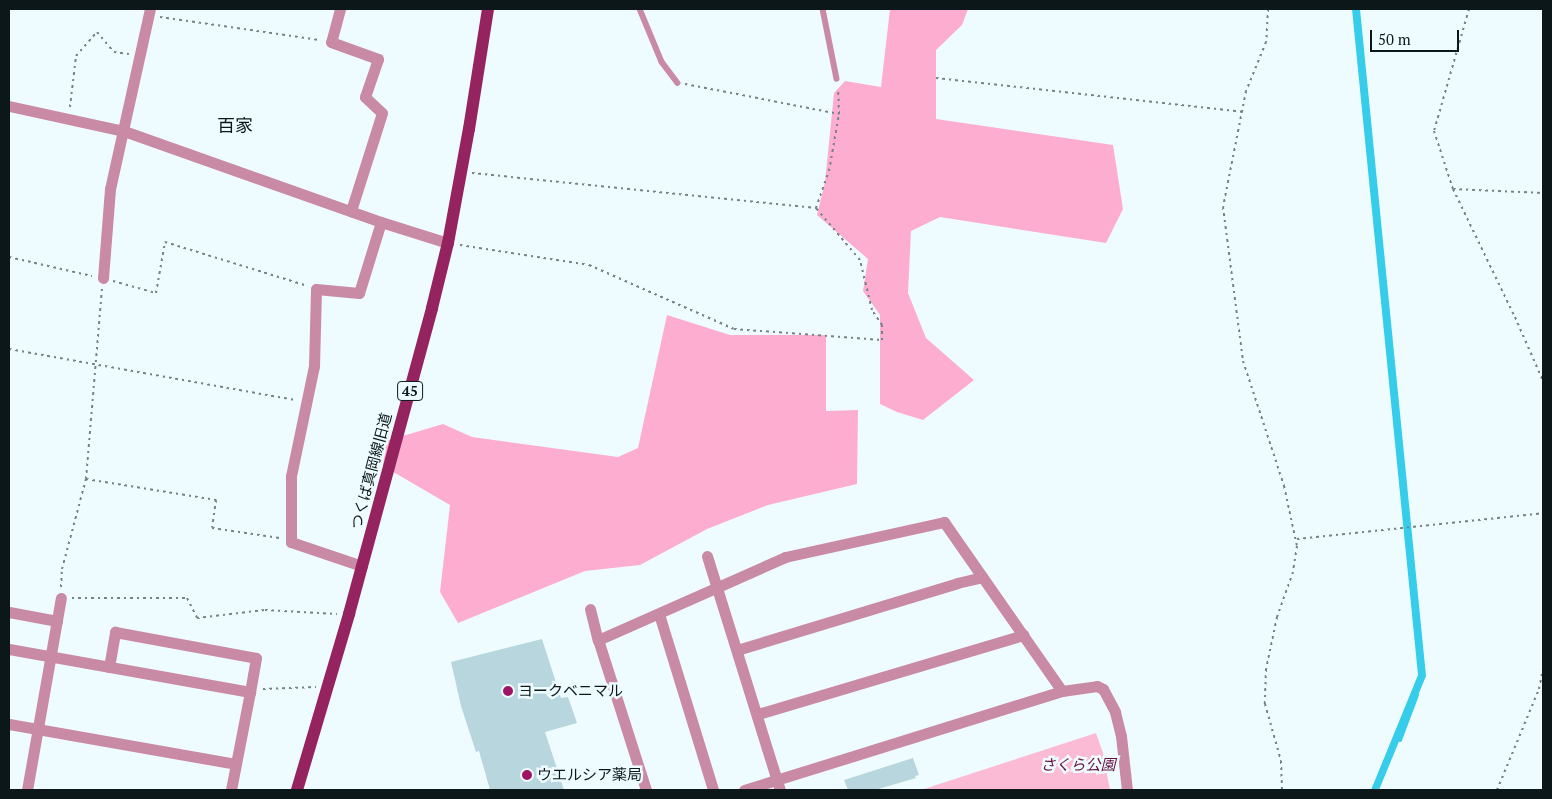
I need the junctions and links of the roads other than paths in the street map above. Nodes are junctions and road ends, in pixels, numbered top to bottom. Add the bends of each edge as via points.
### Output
1 (340, 9) edge
2 (488, 9) edge
3 (640, 9) edge
4 (823, 9) edge
5 (149, 12) edge
6 (837, 79) road end
7 (678, 83) road end
8 (9, 106) edge
9 (124, 131) junction
10 (351, 211) junction
11 (381, 222) junction
12 (448, 243) junction
13 (103, 278) road end
14 (707, 556) dead end
15 (362, 566) junction
16 (982, 577) junction
17 (718, 588) junction
18 (61, 598) road end
19 (590, 609) dead end
20 (9, 612) edge
21 (659, 614) junction
22 (57, 621) junction
23 (1024, 635) junction
24 (598, 640) junction
25 (9, 649) edge
26 (737, 650) junction
27 (52, 657) junction
28 (109, 667) junction
29 (1062, 691) junction
30 (250, 692) junction
31 (758, 714) junction
32 (9, 724) edge
33 (38, 729) junction
34 (235, 764) junction
35 (779, 785) edge
36 (27, 790) edge
37 (230, 790) edge
38 (297, 790) edge
39 (646, 790) edge
40 (713, 790) edge
41 (744, 790) edge
42 (1127, 790) edge

1 - 10 street via 331,42 378,59 365,97 382,113
2 - 12 main road, つくば真岡線旧道 / 45
3 - 7 lane via 662,62
4 - 6 lane
5 - 9 street
8 - 9 street
9 - 10 street
9 - 13 street via 110,189
10 - 11 street
11 - 12 street
11 - 15 street via 359,293 316,289 314,366 292,476 291,542
12 - 15 main road, つくば真岡線旧道 / 45
14 - 17 street
15 - 38 main road, つくば真岡線旧道 / 45
16 - 17 street via 944,522 785,558
16 - 23 street
16 - 26 street
17 - 21 street
17 - 26 street
18 - 22 street
19 - 24 street
20 - 22 street
21 - 24 street
21 - 40 street
22 - 27 street
23 - 29 street
23 - 31 street
24 - 39 street
25 - 27 street
26 - 31 street
27 - 28 street
27 - 33 street
28 - 30 street
28 - 30 street via 115,632 256,658
29 - 35 street
29 - 42 street via 1097,686 1103,689 1115,712
30 - 34 street
31 - 35 street
32 - 33 street
33 - 34 street
33 - 36 street
34 - 37 street
35 - 41 street

